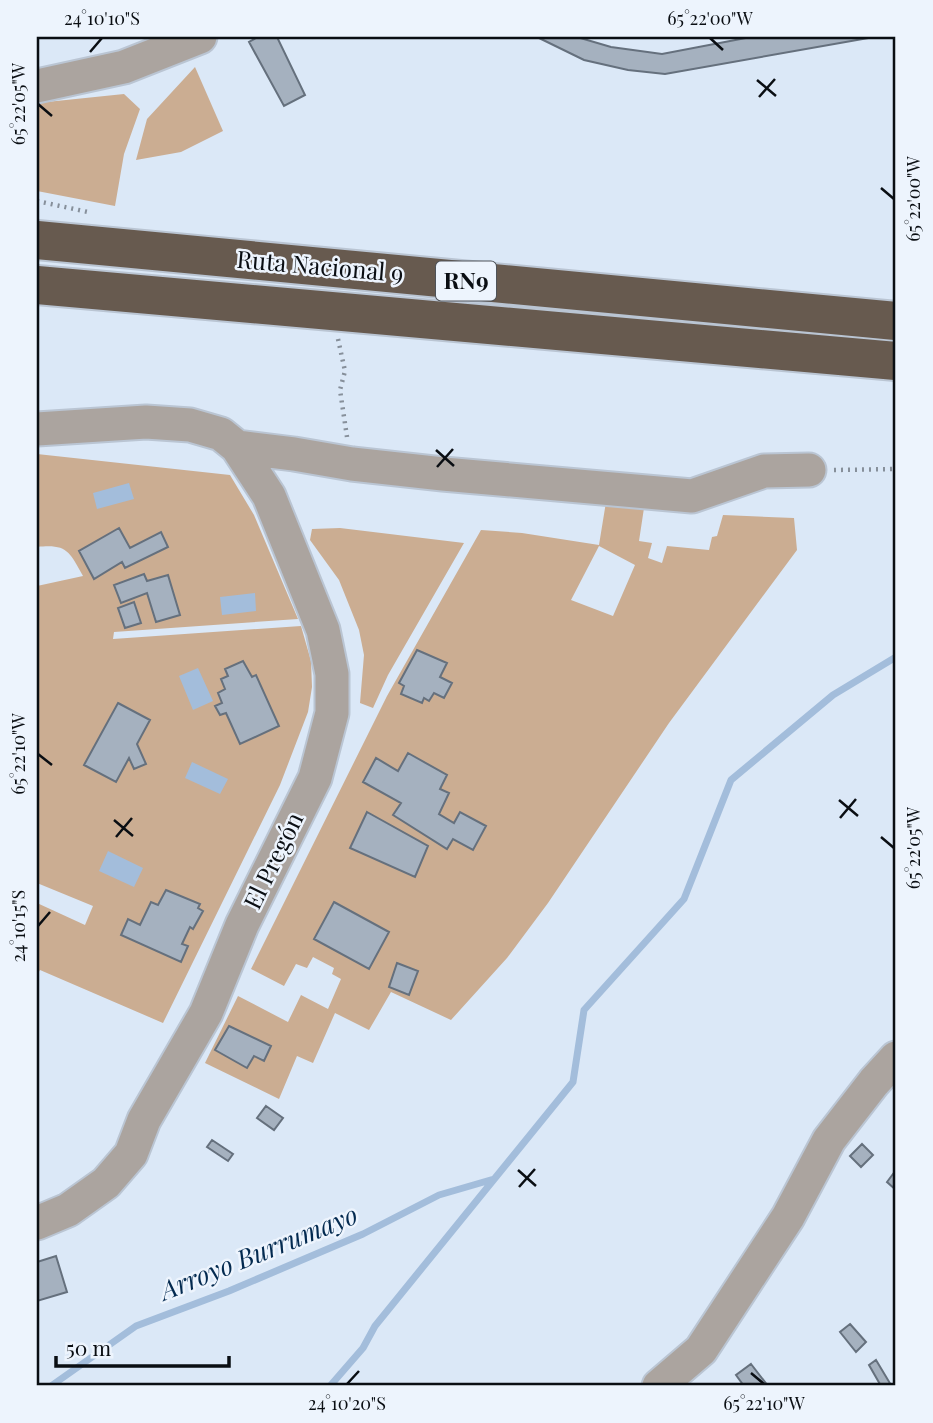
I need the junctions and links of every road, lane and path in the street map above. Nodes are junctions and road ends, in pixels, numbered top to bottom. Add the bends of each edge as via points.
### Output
1 (200, 37) edge
2 (37, 86) edge
3 (37, 223) edge
4 (37, 240) edge
5 (131, 249) junction
6 (37, 285) edge
7 (330, 312) junction
8 (896, 321) edge
9 (896, 361) edge
10 (37, 429) edge
11 (237, 447) junction
12 (352, 464) junction
13 (896, 468) edge
14 (809, 470) joint
15 (896, 1058) edge
16 (37, 1223) edge
17 (659, 1386) edge

1 - 2 street via 124,67
3 - 5 highway via 100,235
4 - 5 highway, Ruta Nacional 9 / RN9
5 - 8 highway, Ruta Nacional 9 / RN9
6 - 7 highway, Ruta Nacional 9 / RN9
7 - 9 highway, Ruta Nacional 9 / RN9
7 - 12 path via 345,370 340,390
10 - 11 street via 146,422 190,425 221,434
11 - 12 street
11 - 16 street, El Pregón via 269,496 323,630 332,674 332,713 325,743 314,778 242,925 206,1013 144,1120 131,1154 106,1183 68,1210
12 - 14 street via 692,496 764,471
13 - 14 path
15 - 17 street via 829,1140 788,1217 701,1350

